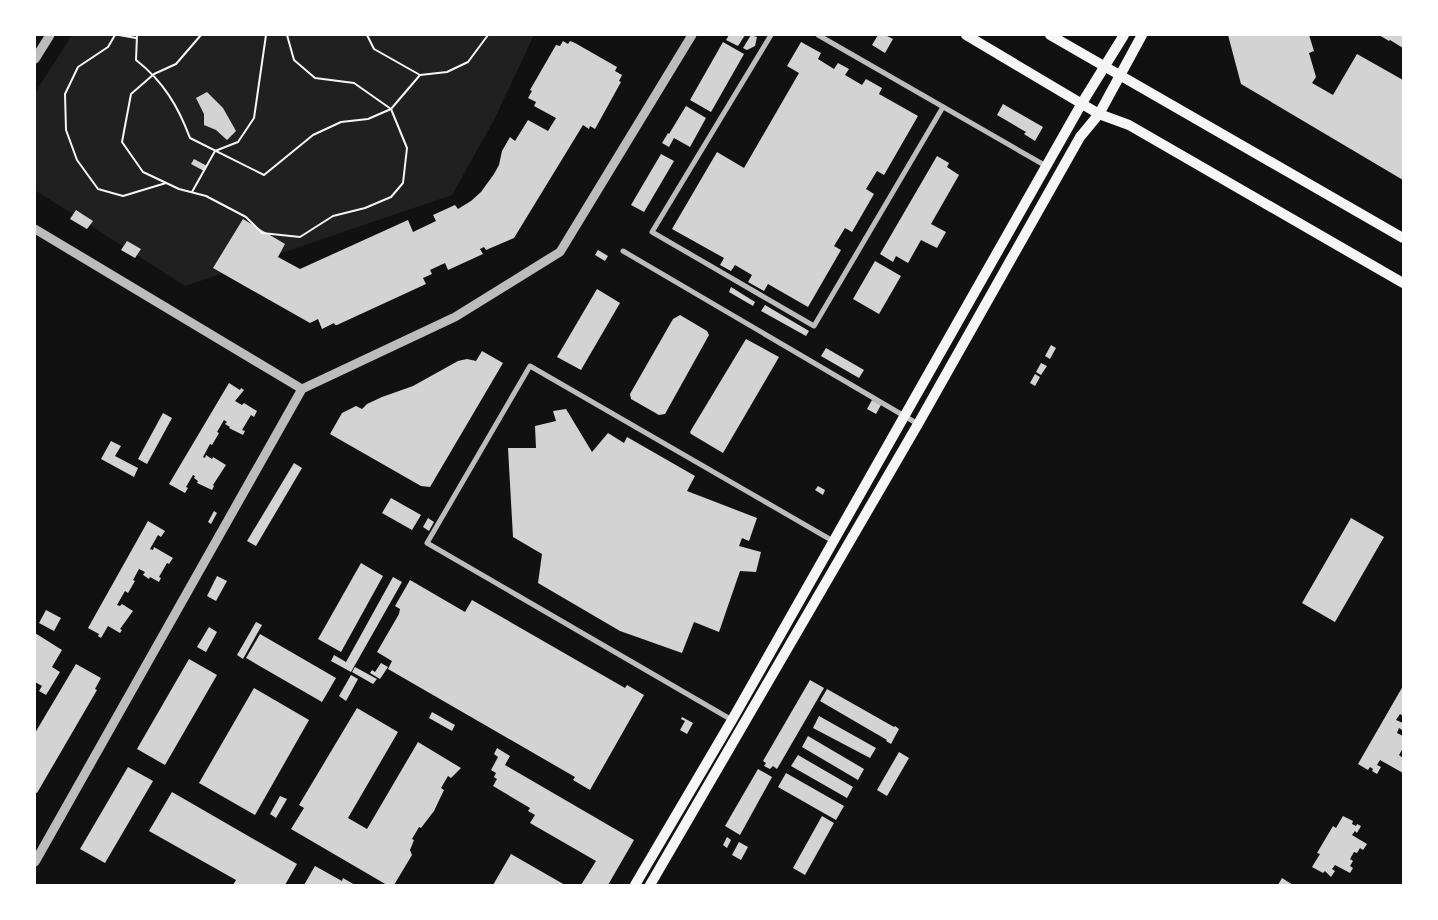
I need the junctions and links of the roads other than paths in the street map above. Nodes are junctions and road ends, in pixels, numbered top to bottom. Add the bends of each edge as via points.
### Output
1 (50, 35) edge
2 (692, 35) edge
3 (771, 35) edge
4 (818, 35) edge
5 (966, 35) edge
6 (1050, 35) edge
7 (1124, 35) edge
8 (1142, 35) edge
9 (35, 59) edge
10 (1105, 68) junction
11 (1119, 75) junction
12 (1082, 103) junction
13 (943, 107) junction
14 (1099, 114) junction
15 (1047, 166) junction
16 (35, 229) edge
17 (1403, 238) edge
18 (623, 251) dead end
19 (1403, 283) edge
20 (302, 389) junction
21 (905, 416) junction
22 (918, 424) junction
23 (834, 541) junction
24 (732, 720) junction
25 (35, 862) edge
26 (635, 885) edge
27 (650, 885) edge

1 - 9 street
2 - 20 street via 560,252 455,317
3 - 13 street via 652,232 814,326
4 - 13 street
5 - 12 main road
6 - 10 main road
7 - 10 main road
8 - 11 main road
10 - 11 main road
10 - 12 main road
11 - 14 main road
11 - 17 main road
12 - 14 main road
12 - 15 main road
13 - 15 street
14 - 19 main road via 1129,125
14 - 22 main road via 1080,137
15 - 21 main road
16 - 20 street
18 - 21 street
20 - 25 street
21 - 22 street
21 - 23 main road
22 - 27 main road
23 - 24 main road
23 - 24 street via 530,366 427,543
24 - 26 main road

